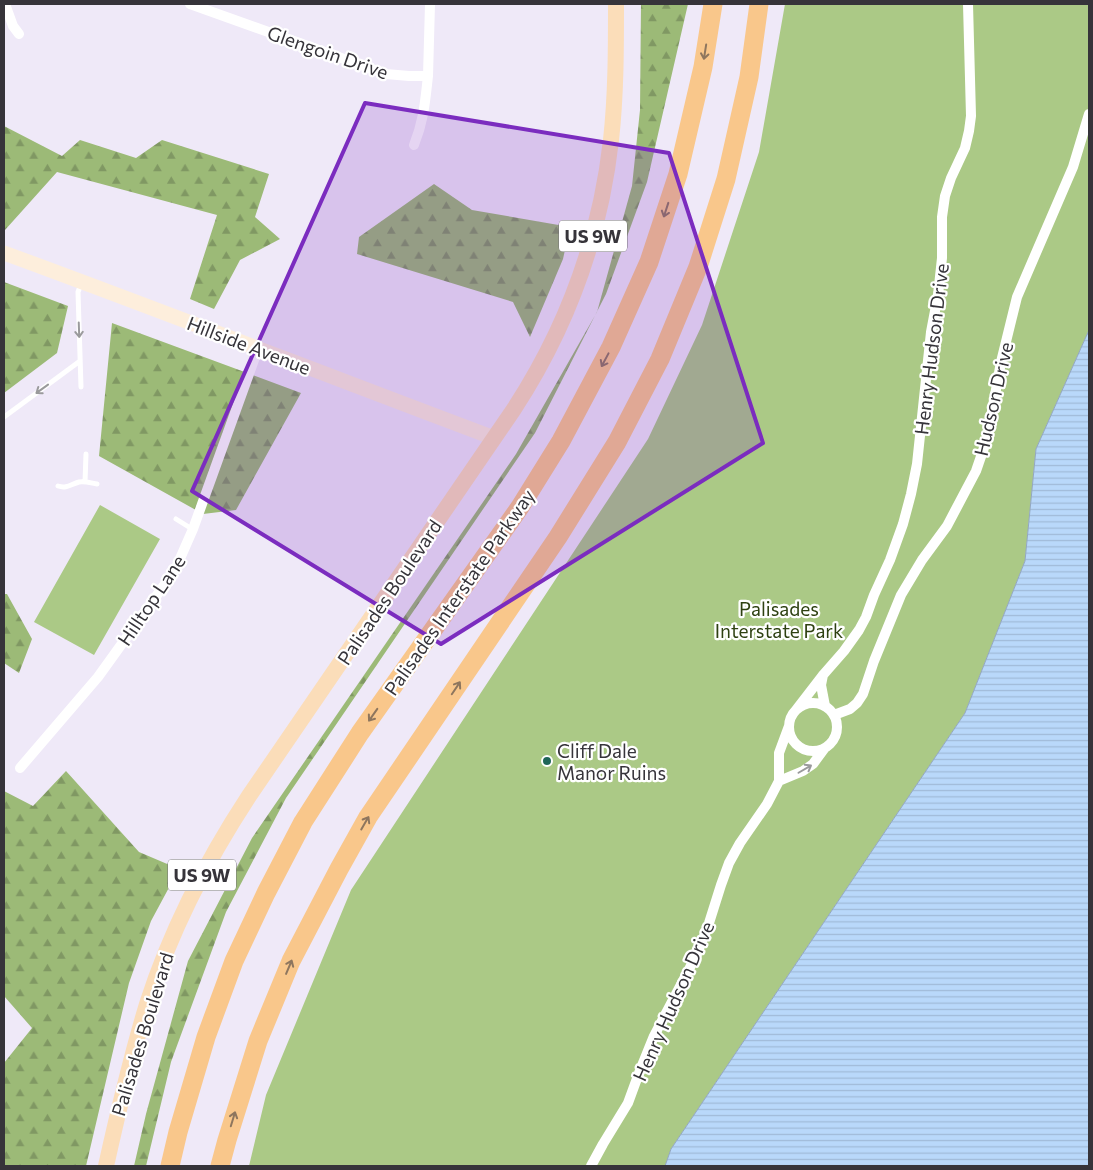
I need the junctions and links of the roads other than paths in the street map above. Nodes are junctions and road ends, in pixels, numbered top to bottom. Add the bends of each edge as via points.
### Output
1 (5, 4) edge
2 (190, 4) edge
3 (430, 4) edge
4 (616, 4) edge
5 (713, 4) edge
6 (759, 4) edge
7 (968, 4) edge
8 (19, 34) dead end
9 (428, 76) junction
10 (1089, 114) edge
11 (414, 145) dead end
12 (4, 253) edge
13 (82, 282) junction
14 (258, 349) junction
15 (80, 361) junction
16 (80, 387) dead end
17 (4, 417) edge
18 (494, 438) junction
19 (86, 454) dead end
20 (85, 482) junction
21 (97, 484) dead end
22 (58, 486) dead end
23 (176, 519) dead end
24 (193, 529) junction
25 (823, 675) junction
26 (825, 706) junction
27 (796, 710) junction
28 (834, 715) junction
29 (789, 726) junction
30 (824, 749) junction
31 (20, 768) dead end
32 (779, 781) junction
33 (106, 1166) edge
34 (170, 1166) edge
35 (220, 1166) edge
36 (592, 1166) edge

1 - 8 street
2 - 9 street, Glengoin Drive via 386,74
3 - 9 street
4 - 18 main road, Palisades Boulevard / US 9W via 611,138 591,244 574,295 552,344 526,391
5 -> 34 highway, Palisades Interstate Parkway via 703,67 678,174 649,262 612,347 561,441 520,507 360,733 303,822 234,961 206,1037
35 -> 6 highway via 258,1042 291,961 339,868 368,817 568,521 617,442 660,359 698,268 726,179 749,77
7 - 25 street, Henry Hudson Drive via 971,116 965,148 945,196 938,295 911,494 890,560 866,617 844,651
9 - 11 street via 425,111
10 - 28 street, Hudson Drive via 1073,167 1017,297 1000,362 987,439 976,470 947,526 901,595 863,694 850,709
12 - 13 main road, Hillside Avenue
13 - 14 main road, Hillside Avenue
13 -> 15 lane via 78,292
14 - 18 main road, Hillside Avenue
14 - 24 street, Hilltop Lane
15 - 16 lane
15 -> 17 lane
18 - 33 main road, Palisades Boulevard / US 9W via 257,784 214,853 181,917 157,976 134,1051
19 - 20 lane
20 - 21 lane
20 - 22 lane
23 - 24 lane
24 - 31 street, Hilltop Lane via 175,570 98,677
25 - 26 street via 821,685
25 - 27 street, Henry Hudson Drive
26 - 27 street via 810,704
26 - 28 street
27 - 29 street, Henry Hudson Drive
28 - 30 street via 837,722 835,738
29 - 30 street via 790,735 800,748 808,751
29 - 32 street, Henry Hudson Drive via 780,753
32 -> 30 street via 813,764
32 - 36 street, Henry Hudson Drive via 729,863 697,954 654,1036 628,1103

